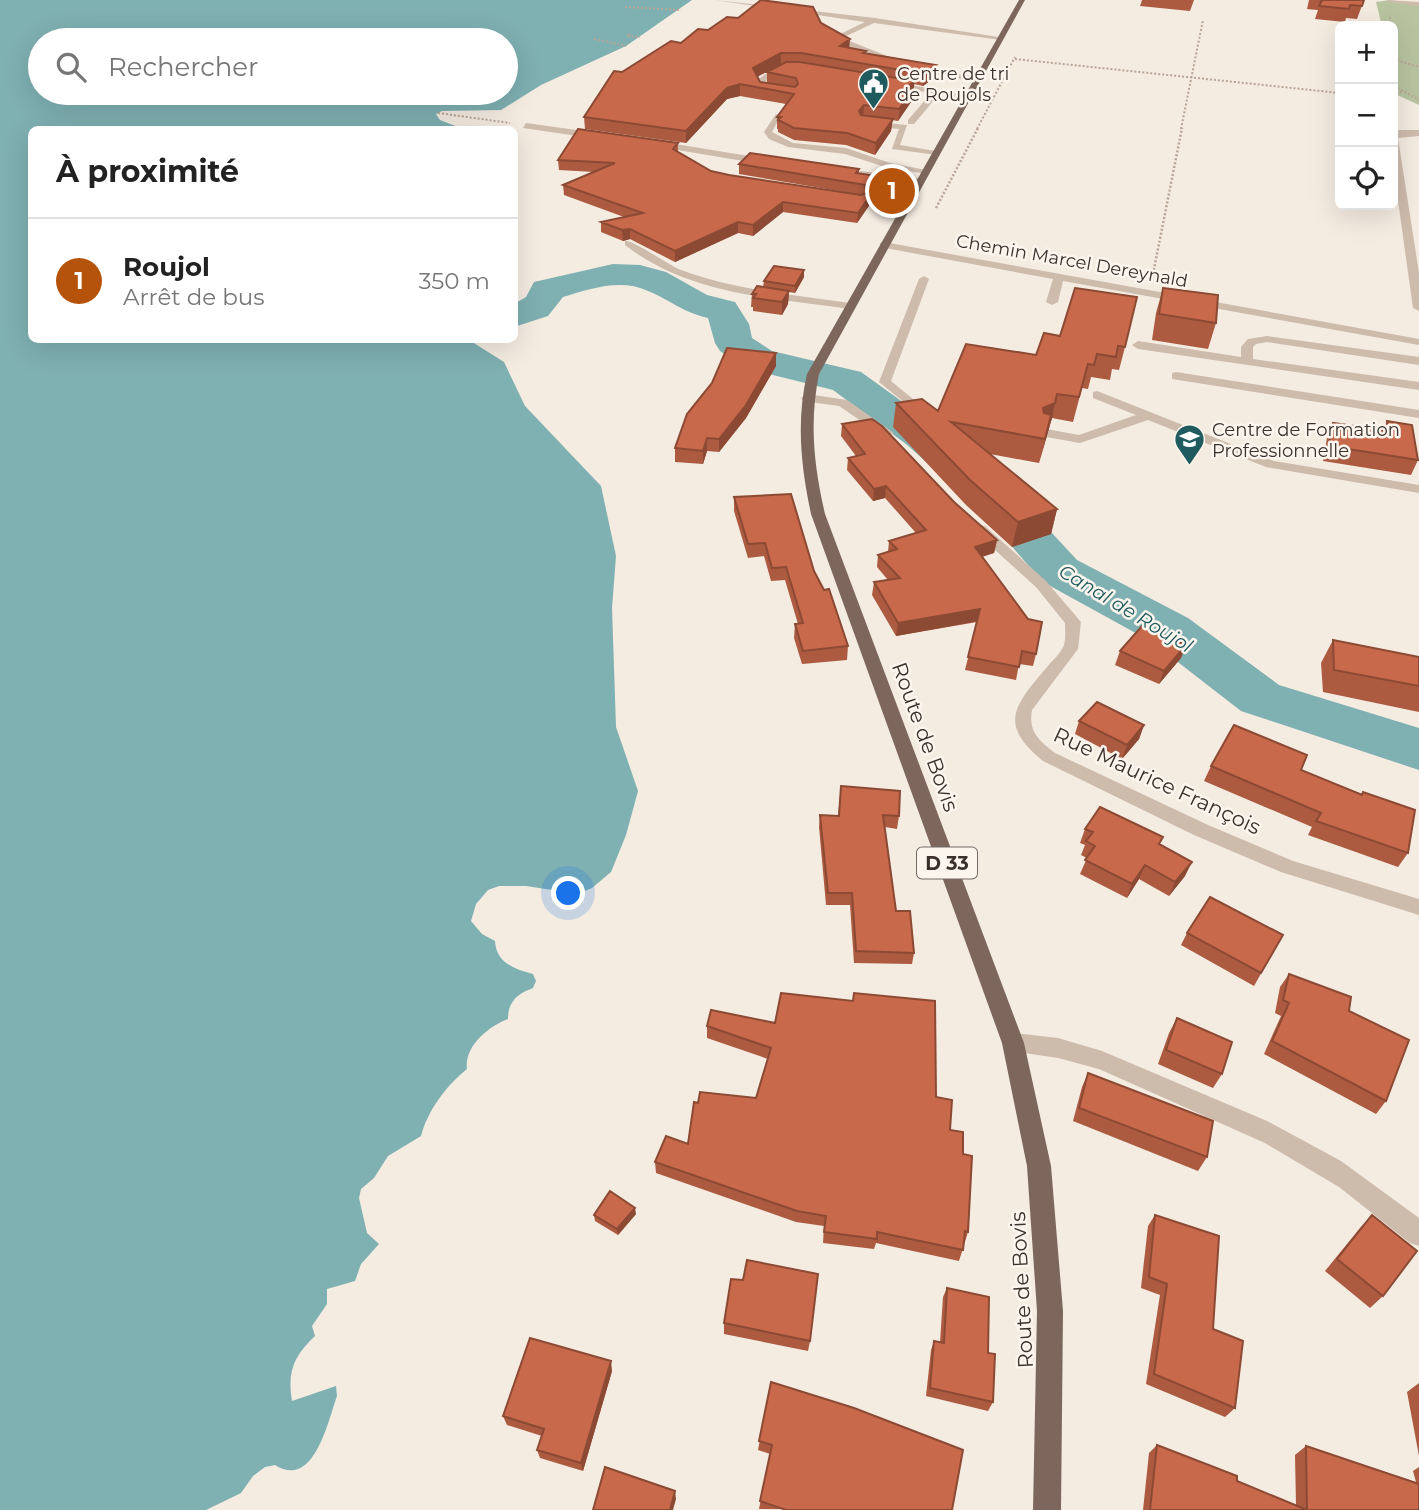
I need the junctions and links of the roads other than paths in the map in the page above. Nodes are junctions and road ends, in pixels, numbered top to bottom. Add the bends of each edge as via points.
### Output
1 (717, 0) edge
2 (1022, 0) edge
3 (1390, 0) edge
4 (1419, 5) edge
5 (832, 14) junction
6 (818, 19) edge
7 (875, 20) junction
8 (829, 32) edge
9 (838, 37) junction
10 (1001, 38) junction
11 (800, 69) edge
12 (978, 80) junction
13 (877, 82) edge
14 (783, 93) edge
15 (891, 94) edge
16 (930, 100) junction
17 (966, 101) junction
18 (776, 117) edge
19 (863, 122) edge
20 (911, 122) dead end
21 (526, 126) road end
22 (1419, 133) edge
23 (606, 137) edge
24 (642, 142) edge
25 (937, 152) junction
26 (736, 158) junction
27 (777, 163) edge
28 (729, 168) dead end
29 (926, 171) junction
30 (844, 172) edge
31 (920, 182) junction
32 (1404, 210) junction
33 (1419, 212) edge
34 (629, 243) edge
35 (884, 245) junction
36 (1059, 275) junction
37 (924, 279) dead end
38 (1052, 302) dead end
39 (850, 306) junction
40 (1419, 308) edge
41 (1419, 342) edge
42 (1138, 345) dead end
43 (1419, 360) edge
44 (1247, 362) junction
45 (1176, 376) dead end
46 (1419, 386) edge
47 (1097, 395) dead end
48 (807, 398) junction
49 (1419, 414) edge
50 (1149, 415) junction
51 (932, 421) edge
52 (1046, 433) edge
53 (896, 442) edge
54 (1419, 489) edge
55 (969, 519) edge
56 (1419, 906) edge
57 (1013, 1043) junction
58 (1419, 1234) edge
59 (1047, 1510) edge

1 - 5 street
2 - 10 main road, D 33
3 - 4 street
5 - 6 street
5 - 7 street
7 - 9 street
7 - 10 street
8 - 9 street
9 - 12 street via 886,61
10 - 12 main road, D 33
11 - 14 street via 783,69 758,82 763,89
12 - 17 main road, D 33
13 - 17 street
15 - 16 street
16 - 17 street
16 - 20 street
17 - 25 main road, D 33
18 - 29 street via 768,132 785,143 846,151
19 - 25 street via 904,127 895,147
21 - 23 street
22 - 32 street via 1393,137
24 - 26 street
25 - 29 main road, D 33
26 - 27 street
26 - 28 street
29 - 31 main road, D 33
30 - 31 street
31 - 35 main road, D 33
32 - 33 street
32 - 40 street
34 - 39 street via 643,257 706,282
35 - 36 street, Chemin Marcel Dereynald
35 - 39 main road, Route de Bovis / D 33
36 - 38 street
36 - 41 street, Chemin Marcel Dereynald
37 - 51 street via 886,382
39 - 48 main road, Route de Bovis / D 33 via 813,373
42 - 44 street
43 - 44 street via 1267,339 1252,341
44 - 46 street
45 - 49 street
47 - 50 street
48 - 53 street via 842,403
48 - 57 main road, Route de Bovis / D 33 via 805,458 818,514
50 - 52 street via 1080,439
50 - 54 street via 1271,464
55 - 56 street, Rue Maurice François via 1041,584 1073,622 1072,646 1026,705 1019,723 1034,747 1287,867
57 - 58 street via 1071,1050 1300,1150 1357,1185
57 - 59 main road, Route de Bovis / D 33 via 1039,1166 1050,1311

